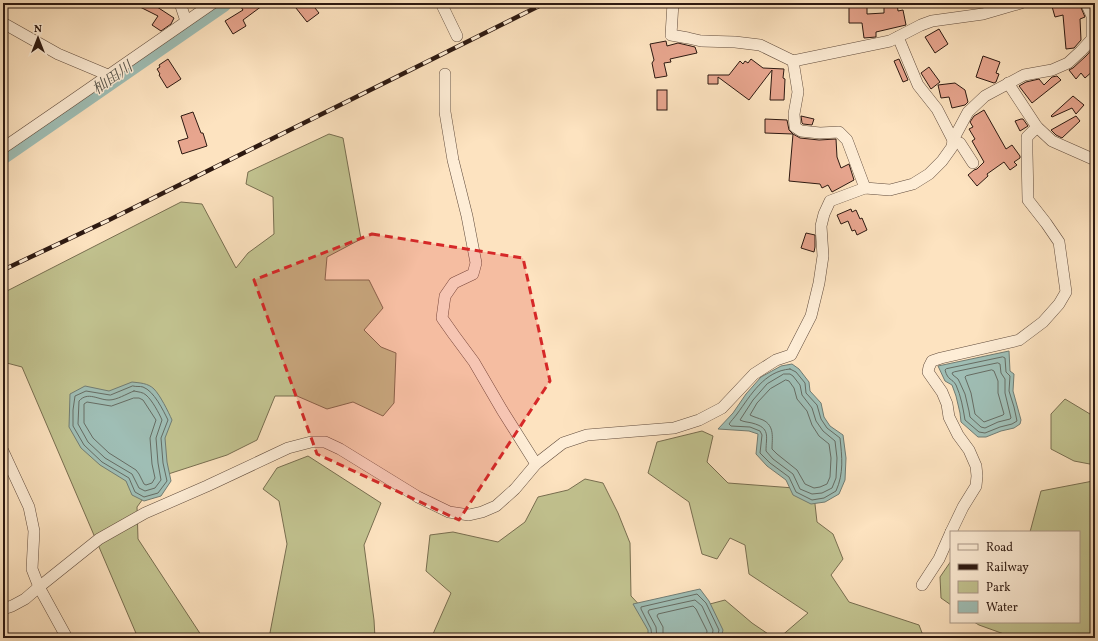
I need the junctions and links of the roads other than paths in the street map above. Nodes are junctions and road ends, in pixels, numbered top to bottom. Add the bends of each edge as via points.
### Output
1 (180, 3) edge
2 (213, 3) edge
3 (441, 3) edge
4 (673, 3) edge
5 (1021, 3) edge
6 (1086, 3) edge
7 (1093, 18) edge
8 (186, 21) junction
9 (3, 23) edge
10 (457, 36) dead end
11 (898, 37) junction
12 (793, 61) junction
13 (445, 74) dead end
14 (108, 75) junction
15 (1008, 83) junction
16 (1037, 127) junction
17 (953, 140) junction
18 (3, 148) edge
19 (1095, 160) edge
20 (973, 163) dead end
21 (865, 188) junction
22 (3, 451) edge
23 (536, 464) junction
24 (951, 531) edge
25 (950, 534) edge
26 (922, 585) dead end
27 (39, 587) junction
28 (3, 609) edge
29 (67, 638) edge

1 - 8 street
2 - 8 street
3 - 10 street
4 - 12 street via 671,35 702,41 760,45
5 - 11 street via 982,14 932,21
6 - 7 street
7 - 15 street via 1092,39 1068,63 1052,70 1024,75
8 - 14 street
9 - 14 street via 58,54
11 - 12 street via 890,41
11 - 17 street via 918,85 937,109
12 - 21 street via 798,92 794,114 795,127 800,131 839,132 847,140
13 - 23 street via 445,112 476,263 473,274 454,283 445,296 442,318 474,362
14 - 18 street
15 - 16 street
15 - 17 street via 985,96 968,112
16 - 19 street via 1052,141
16 - 24 street via 1028,137 1028,200 1059,242 1066,292 1043,322 1020,340 942,358 932,361 929,367 928,372 947,404 949,417 976,466 976,486
17 - 20 street via 960,143
17 - 21 street via 952,147 942,161 929,174 913,184 890,190
21 - 23 street via 830,201 824,214 821,226 823,256 812,316 791,355 776,360 754,374 722,408 699,420 674,428 587,435 563,443
22 - 27 street via 29,507 34,530 32,569
23 - 27 street via 515,489 496,506 468,515 449,512 418,497 325,442 311,442 288,448 145,513 99,540
25 - 26 street
27 - 28 street via 25,599
27 - 29 street

